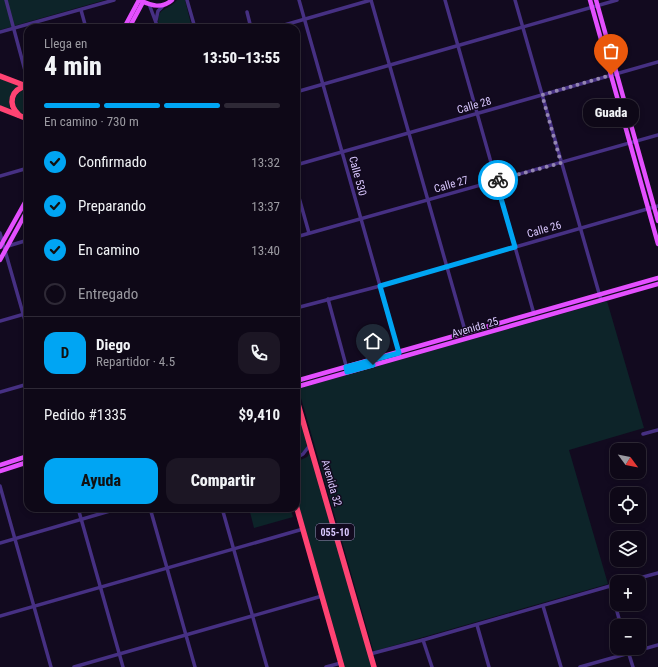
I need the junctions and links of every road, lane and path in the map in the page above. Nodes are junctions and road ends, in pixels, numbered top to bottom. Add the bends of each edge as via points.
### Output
1 (6, 0) edge
2 (114, 0) edge
3 (172, 0) edge
4 (187, 0) edge
5 (299, 0) edge
6 (371, 0) edge
7 (445, 0) edge
8 (515, 0) edge
9 (590, 0) edge
10 (596, 0) edge
11 (617, 0) edge
12 (109, 1) edge
13 (141, 1) edge
14 (149, 4) junction
15 (163, 6) junction
16 (597, 6) junction
17 (592, 8) junction
18 (81, 10) junction
19 (247, 12) dead end
20 (304, 19) junction
21 (156, 21) junction
22 (29, 24) edge
23 (85, 24) edge
24 (127, 24) edge
25 (131, 24) edge
26 (157, 24) edge
27 (194, 24) edge
28 (250, 24) edge
29 (287, 24) edge
30 (24, 25) edge
31 (14, 28) junction
32 (522, 28) junction
33 (0, 32) edge
34 (458, 46) junction
35 (658, 62) edge
36 (24, 66) edge
37 (390, 66) junction
38 (614, 75) junction
39 (0, 76) edge
40 (24, 85) edge
41 (322, 85) junction
42 (24, 87) edge
43 (300, 91) edge
44 (542, 95) junction
45 (0, 108) edge
46 (477, 113) junction
47 (19, 115) junction
48 (24, 117) edge
49 (408, 133) junction
50 (658, 135) edge
51 (636, 142) junction
52 (630, 143) junction
53 (342, 152) junction
54 (561, 163) junction
55 (300, 164) edge
56 (24, 169) edge
57 (0, 176) edge
58 (496, 181) junction
59 (427, 200) junction
60 (300, 201) edge
61 (24, 205) edge
62 (656, 207) edge
63 (648, 209) junction
64 (24, 215) edge
65 (360, 219) junction
66 (658, 221) edge
67 (581, 228) junction
68 (0, 233) edge
69 (309, 233) junction
70 (300, 236) edge
71 (24, 241) edge
72 (658, 244) edge
73 (3, 247) edge
74 (515, 247) junction
75 (0, 260) edge
76 (447, 266) junction
77 (658, 278) edge
78 (658, 284) edge
79 (380, 286) junction
80 (600, 298) junction
81 (328, 299) junction
82 (300, 307) edge
83 (24, 315) joint
84 (535, 316) junction
85 (0, 321) edge
86 (466, 336) junction
87 (399, 355) junction
88 (347, 370) junction
89 (300, 380) edge
90 (24, 385) edge
91 (300, 386) edge
92 (0, 392) edge
93 (300, 410) edge
94 (658, 430) edge
95 (644, 434) dead end
96 (310, 444) junction
97 (300, 456) edge
98 (24, 457) edge
99 (24, 463) edge
100 (0, 465) edge
101 (0, 470) edge
102 (0, 486) edge
103 (79, 512) edge
104 (106, 512) edge
105 (151, 512) edge
106 (223, 512) edge
107 (298, 512) edge
108 (81, 519) junction
109 (303, 529) junction
110 (15, 538) junction
111 (0, 542) edge
112 (234, 549) junction
113 (167, 568) junction
114 (658, 573) edge
115 (646, 576) edge
116 (610, 586) edge
117 (101, 587) junction
118 (322, 596) junction
119 (34, 606) junction
120 (543, 606) junction
121 (0, 616) edge
122 (252, 616) junction
123 (477, 624) junction
124 (186, 635) junction
125 (424, 640) junction
126 (658, 645) edge
127 (646, 648) edge
128 (120, 654) junction
129 (370, 654) junction
130 (622, 655) edge
131 (630, 655) edge
132 (342, 665) edge
133 (51, 667) edge
134 (74, 667) edge
135 (123, 667) edge
136 (195, 667) edge
137 (267, 667) edge
138 (326, 667) edge
139 (374, 667) edge
140 (432, 667) edge
141 (489, 667) edge
142 (561, 667) edge
143 (580, 667) edge
144 (633, 667) edge

1 - 31 street
2 - 12 street
3 - 15 main road
4 - 27 street
5 - 20 street, Calle 530
6 - 20 street
6 - 37 street
7 - 34 street
8 - 32 street
9 - 17 main road
10 - 16 main road
11 - 16 street
12 - 18 street
13 - 14 main road
13 - 24 main road
13 - 25 main road
14 - 15 main road
14 - 21 street
15 - 21 street via 157,14
16 - 17 street
16 - 38 main road
17 - 32 street
17 - 38 main road
18 - 22 street
18 - 23 street
19 - 28 street
20 - 29 street
20 - 41 street, Calle 530
21 - 26 street
30 - 31 street
31 - 33 street
31 - 36 street
32 - 34 street
32 - 44 street
34 - 37 street
34 - 46 street
35 - 38 street, Calle 28
37 - 41 street
37 - 49 street
38 - 44 street, Calle 28
38 - 51 main road
38 - 52 main road
39 - 40 highway
41 - 43 street
41 - 53 street, Calle 530
42 - 47 highway via 19,89 12,100 12,108
44 - 46 street, Calle 28
44 - 54 street
45 - 47 highway
46 - 49 street, Calle 28
46 - 58 street
47 - 48 highway
49 - 53 street, Calle 28
49 - 59 street
50 - 51 street, Calle 27
51 - 52 street, Calle 27
51 - 62 main road
52 - 54 street, Calle 27
52 - 63 main road
53 - 55 street, Calle 28
53 - 65 street, Calle 530
54 - 58 street, Calle 27
54 - 67 street
56 - 57 street
58 - 59 street, Calle 27
58 - 74 street
59 - 65 street, Calle 27
59 - 76 street
60 - 69 street
61 - 73 main road
62 - 63 street, Calle 26
62 - 66 main road
63 - 67 street, Calle 26
63 - 72 main road
64 - 73 main road
65 - 69 street, Calle 27
65 - 79 street, Calle 530
67 - 74 street, Calle 26
67 - 80 street
68 - 73 street
69 - 70 street, Calle 27
71 - 73 street
73 - 75 main road
73 - 83 street
74 - 76 street, Calle 26
74 - 84 street
76 - 79 street, Calle 26
76 - 86 street
77 - 80 main road, Avenida 25
78 - 80 main road, Avenida 25
79 - 81 street, Calle 26
79 - 87 street, Calle 530
80 - 84 main road, Avenida 25
81 - 82 street, Calle 26
81 - 88 street
83 - 85 street
84 - 86 main road, Avenida 25
86 - 87 main road, Avenida 25
87 - 88 main road, Avenida 25
88 - 89 main road, Avenida 25
88 - 91 main road, Avenida 25
90 - 92 street
93 - 96 highway, Avenida 32 / 055-10
94 - 95 street
96 - 97 street
96 - 129 highway, Avenida 32 / 055-10
98 - 100 main road
99 - 101 main road
102 - 110 street
103 - 108 street
104 - 108 street
105 - 113 street
106 - 112 street
107 - 109 highway, 055-10
108 - 110 street
108 - 117 street
109 - 112 street
109 - 118 highway, 055-10
110 - 111 street
110 - 119 street
112 - 113 street
112 - 122 street
113 - 117 street
113 - 124 street
114 - 115 street
116 - 120 street
117 - 119 street
117 - 128 street
118 - 122 street
118 - 132 highway, 055-10
119 - 121 street
119 - 133 street
120 - 123 street
120 - 142 street
122 - 124 street
122 - 137 street
123 - 125 street
123 - 141 street
124 - 128 street
124 - 136 street
125 - 129 street
125 - 140 street
126 - 127 street
128 - 134 street
128 - 135 street
129 - 139 highway, Avenida 32 / 055-10
130 - 143 street
131 - 144 street
132 - 138 street

